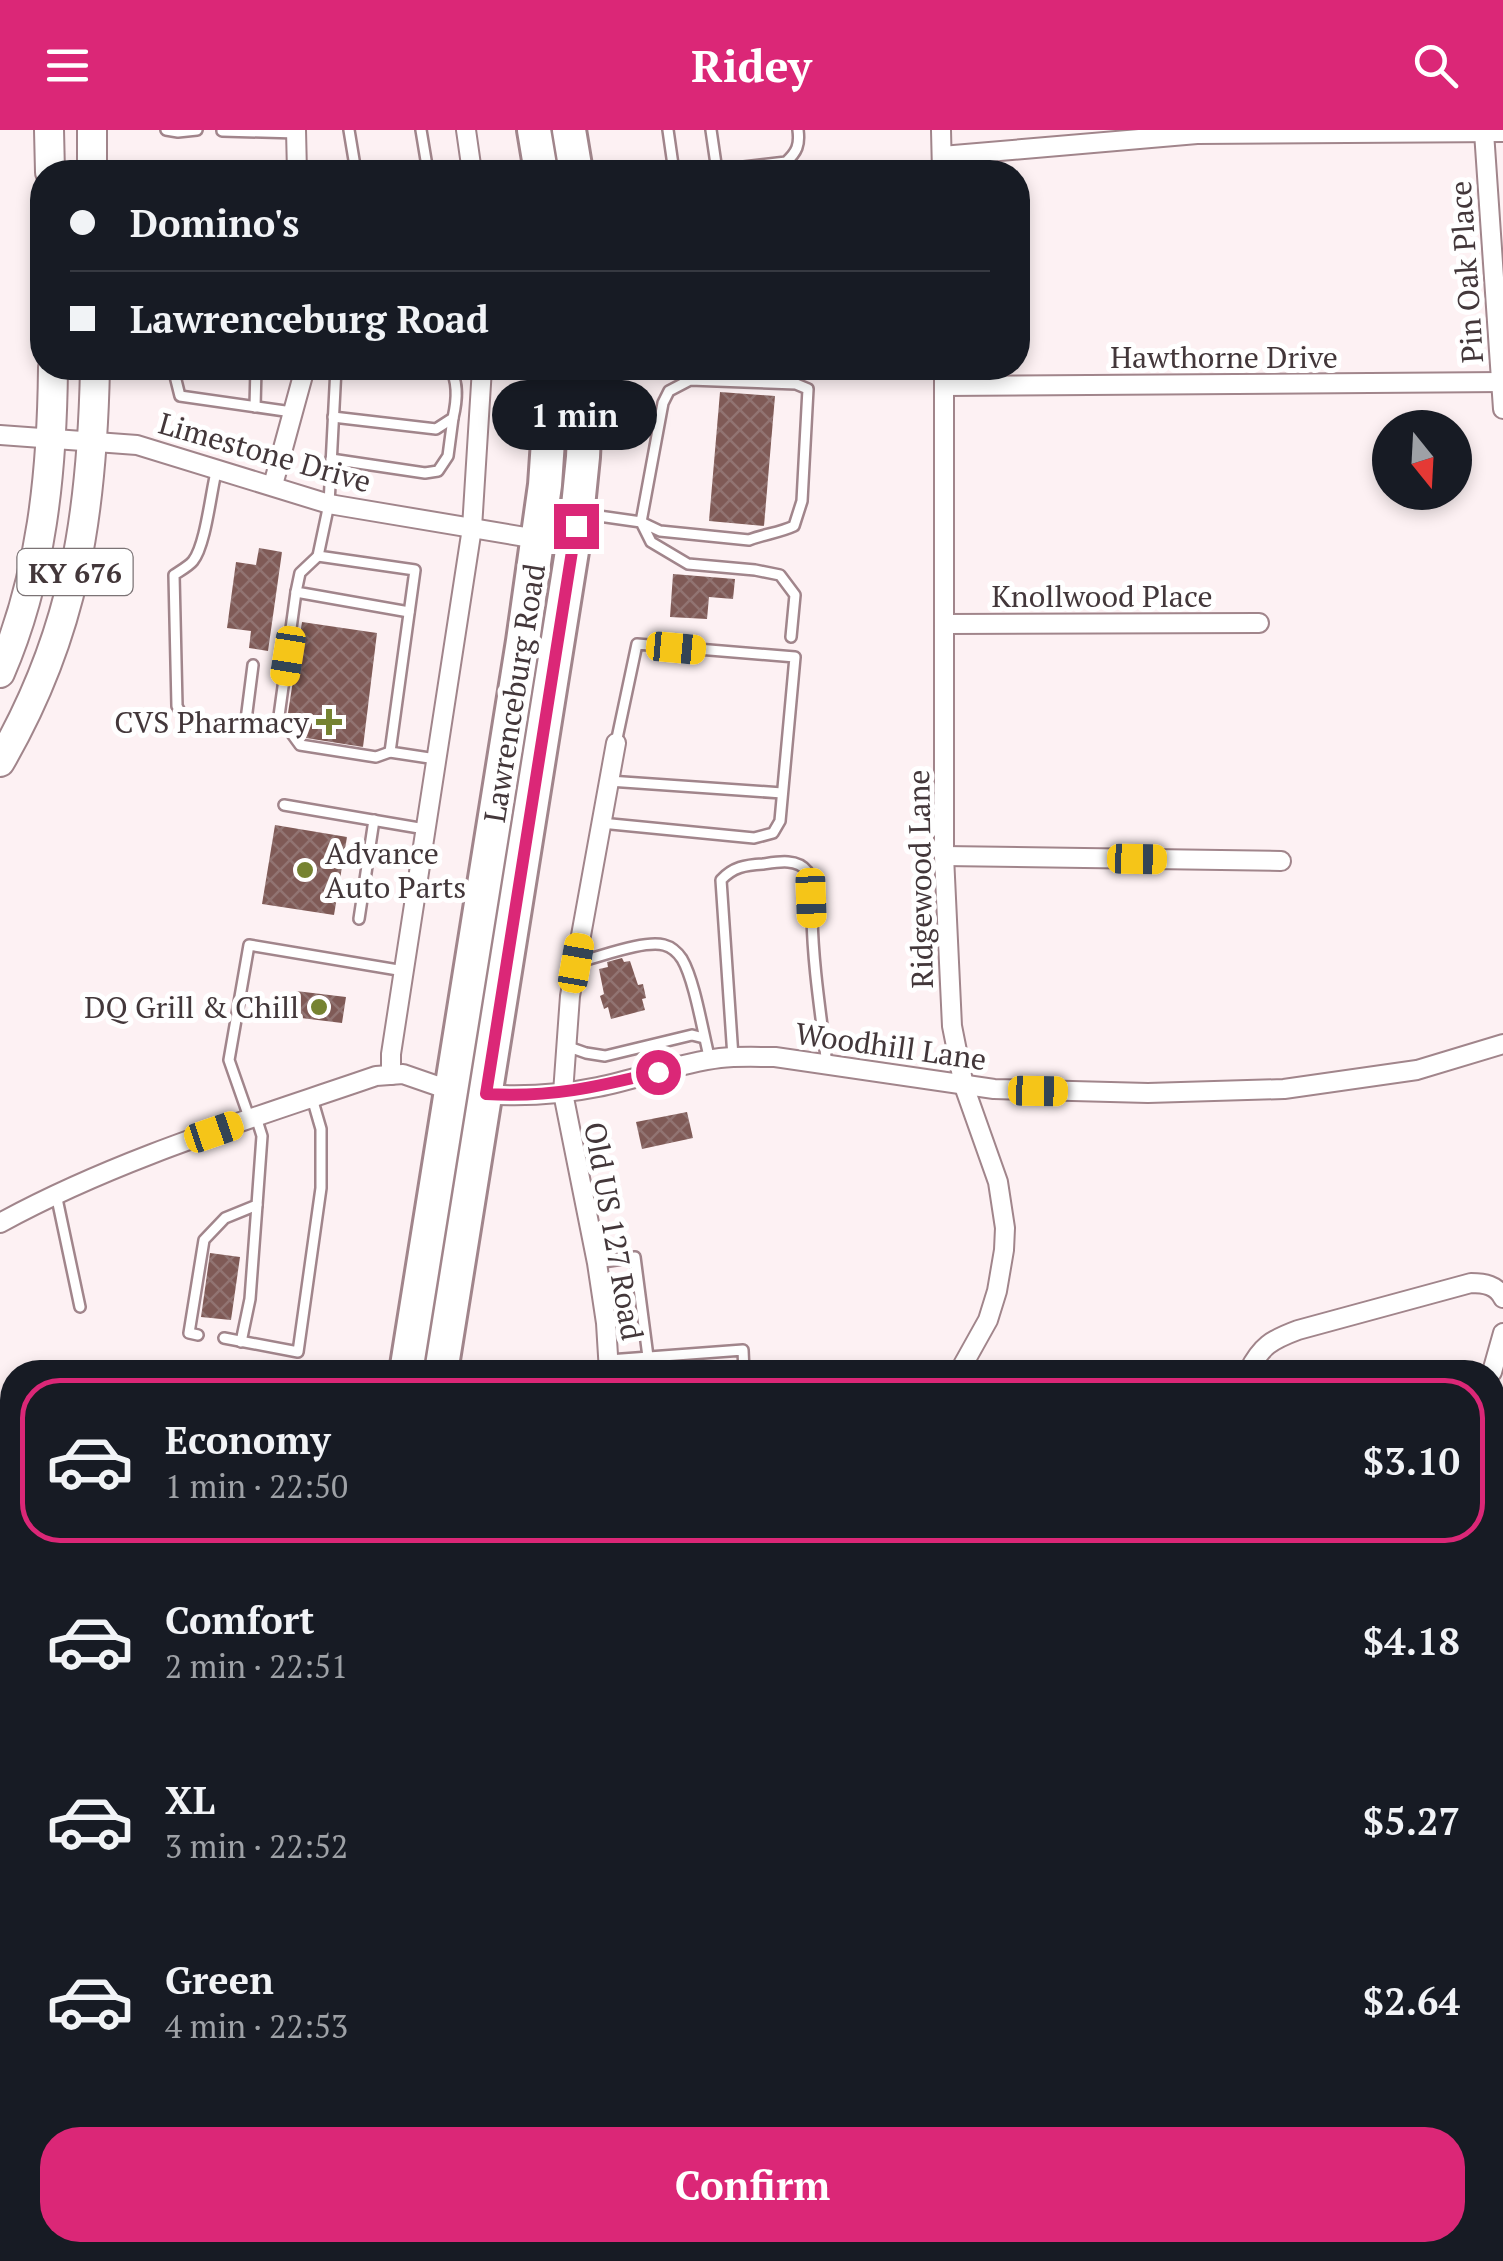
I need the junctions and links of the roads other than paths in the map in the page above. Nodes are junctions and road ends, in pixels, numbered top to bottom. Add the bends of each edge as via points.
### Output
1 (49, 130) edge
2 (92, 130) edge
3 (197, 130) edge
4 (349, 130) edge
5 (422, 130) edge
6 (466, 130) edge
7 (534, 130) edge
8 (569, 130) edge
9 (668, 130) edge
10 (712, 130) edge
11 (798, 130) edge
12 (942, 130) edge
13 (172, 131) edge
14 (222, 131) edge
15 (296, 132) edge
16 (1484, 132) edge
17 (1503, 132) edge
18 (50, 160) edge
19 (92, 160) edge
20 (297, 160) edge
21 (354, 160) edge
22 (426, 160) edge
23 (470, 160) edge
24 (539, 160) edge
25 (574, 160) edge
26 (672, 160) edge
27 (716, 160) edge
28 (788, 160) edge
29 (942, 160) edge
30 (976, 160) edge
31 (1030, 378) edge
32 (53, 380) edge
33 (95, 380) edge
34 (176, 380) edge
35 (256, 380) edge
36 (301, 380) edge
37 (335, 380) edge
38 (455, 380) edge
39 (481, 380) edge
40 (552, 380) edge
41 (587, 380) edge
42 (944, 380) edge
43 (1502, 382) edge
44 (456, 404) junction
45 (480, 406) junction
46 (255, 407) junction
47 (1503, 409) edge
48 (292, 412) junction
49 (333, 417) junction
50 (453, 418) junction
51 (0, 435) edge
52 (51, 440) junction
53 (92, 442) junction
54 (331, 459) junction
55 (216, 468) junction
56 (273, 485) junction
57 (329, 504) junction
58 (641, 522) junction
59 (472, 528) junction
60 (575, 528) junction
61 (538, 540) junction
62 (318, 556) junction
63 (296, 592) junction
64 (409, 612) junction
65 (1258, 622) dead end
66 (945, 624) junction
67 (791, 637) dead end
68 (254, 665) dead end
69 (0, 672) edge
70 (616, 742) joint
71 (390, 752) junction
72 (436, 759) junction
73 (0, 762) edge
74 (609, 781) junction
75 (782, 793) junction
76 (284, 805) dead end
77 (374, 820) junction
78 (601, 823) junction
79 (425, 829) junction
80 (944, 856) junction
81 (1281, 861) dead end
82 (359, 919) dead end
83 (576, 963) junction
84 (404, 972) junction
85 (704, 1038) junction
86 (1503, 1044) edge
87 (566, 1046) junction
88 (733, 1058) junction
89 (710, 1060) junction
90 (828, 1065) junction
91 (392, 1075) junction
92 (964, 1086) junction
93 (451, 1091) junction
94 (563, 1093) junction
95 (486, 1094) junction
96 (312, 1098) junction
97 (253, 1118) junction
98 (56, 1194) junction
99 (257, 1205) junction
100 (0, 1224) edge
101 (597, 1263) junction
102 (1503, 1298) edge
103 (80, 1307) dead end
104 (1503, 1333) edge
105 (198, 1335) dead end
106 (224, 1338) dead end
107 (241, 1342) junction
108 (650, 1357) junction
109 (408, 1360) edge
110 (443, 1360) edge
111 (608, 1360) edge
112 (636, 1360) edge
113 (743, 1360) edge
114 (967, 1360) edge
115 (1255, 1360) edge
116 (1495, 1360) edge

1 - 18 main road
2 - 19 main road
3 - 13 lane
4 - 21 lane
5 - 22 lane
6 - 23 street
7 - 24 highway
8 - 25 highway
9 - 26 lane
10 - 27 lane
11 - 28 lane via 800,143
12 - 29 street
14 - 15 lane
15 - 20 street
16 - 17 street
16 - 30 street via 1197,134
16 - 43 street, Pin Oak Place
31 - 43 street, Hawthorne Drive
32 - 52 main road, KY 676
33 - 53 main road, KY 676
34 - 46 lane via 180,396
35 - 46 lane
36 - 48 street
37 - 49 lane
38 - 44 lane
39 - 45 street
40 - 61 highway, Lawrenceburg Road
41 - 60 highway, Lawrenceburg Road
42 - 66 street, Ridgewood Lane
43 - 47 street, Pin Oak Place
44 - 45 lane
44 - 50 lane
45 - 59 street
46 - 48 lane
48 - 56 street
49 - 50 lane via 436,429
49 - 54 lane
50 - 54 lane via 448,456 438,471
51 - 52 street, Limestone Drive
52 - 53 street, Limestone Drive
52 - 69 main road, KY 676 via 38,551
53 - 55 street, Limestone Drive via 137,445
53 - 73 main road, KY 676 via 84,523 63,618
54 - 57 lane
55 - 56 street, Limestone Drive
55 - 68 lane via 194,560 174,574 177,706 188,721 204,727 246,720
56 - 57 street, Limestone Drive
57 - 59 street, Limestone Drive
57 - 62 lane
58 - 58 lane via 660,531 749,540 794,526 802,501 808,389 690,380 669,391
58 - 60 lane
58 - 67 lane via 651,542 688,564 780,576 795,595
59 - 61 street, Limestone Drive
59 - 72 street
60 - 61 street, Limestone Drive
60 - 95 highway, Lawrenceburg Road
61 - 93 highway, Lawrenceburg Road
62 - 63 lane via 300,573
62 - 64 lane via 415,570
63 - 64 lane
63 - 71 lane via 279,716 300,746 376,757
64 - 71 lane
65 - 66 street, Knollwood Place
66 - 80 street, Ridgewood Lane
70 - 74 street, Old US 127 Road
70 - 75 lane via 637,644 795,658
71 - 72 lane
72 - 79 street
74 - 75 lane
74 - 78 street, Old US 127 Road
75 - 78 lane via 773,833 754,838
76 - 77 lane
77 - 79 lane
77 - 82 lane
78 - 83 street, Old US 127 Road
79 - 84 street
80 - 81 street
80 - 92 street, Ridgewood Lane via 952,1026
83 - 85 lane via 647,944 673,949 684,962
83 - 87 street, Old US 127 Road
84 - 91 street
84 - 97 lane via 249,946 230,1060
85 - 87 lane via 692,1035 605,1056
85 - 89 lane
86 - 92 street, Woodhill Lane via 1417,1070 1284,1090
87 - 94 street, Old US 127 Road
88 - 89 street, Woodhill Lane
88 - 90 street, Woodhill Lane
88 - 90 lane via 720,880 743,866 795,863 814,883 813,963
89 - 94 street, Woodhill Lane
90 - 92 street, Woodhill Lane
91 - 93 street, Woodhill Lane
91 - 96 street
92 - 114 street, Ridgewood Lane via 1004,1216 997,1291
93 - 95 street, Woodhill Lane
93 - 109 highway, Lawrenceburg Road
94 - 95 street, Woodhill Lane
94 - 101 street, Old US 127 Road
95 - 110 highway, Lawrenceburg Road
96 - 97 street
96 - 107 lane via 321,1129 321,1188 298,1352
97 - 98 street
97 - 99 lane via 262,1136
98 - 100 street
98 - 103 lane
99 - 105 lane via 225,1218 204,1240 189,1333
99 - 107 lane
101 - 108 lane via 635,1256
101 - 111 street, Old US 127 Road
102 - 115 street via 1493,1287 1471,1283 1274,1339
104 - 116 street
106 - 107 lane
108 - 112 lane
108 - 113 lane via 743,1350

